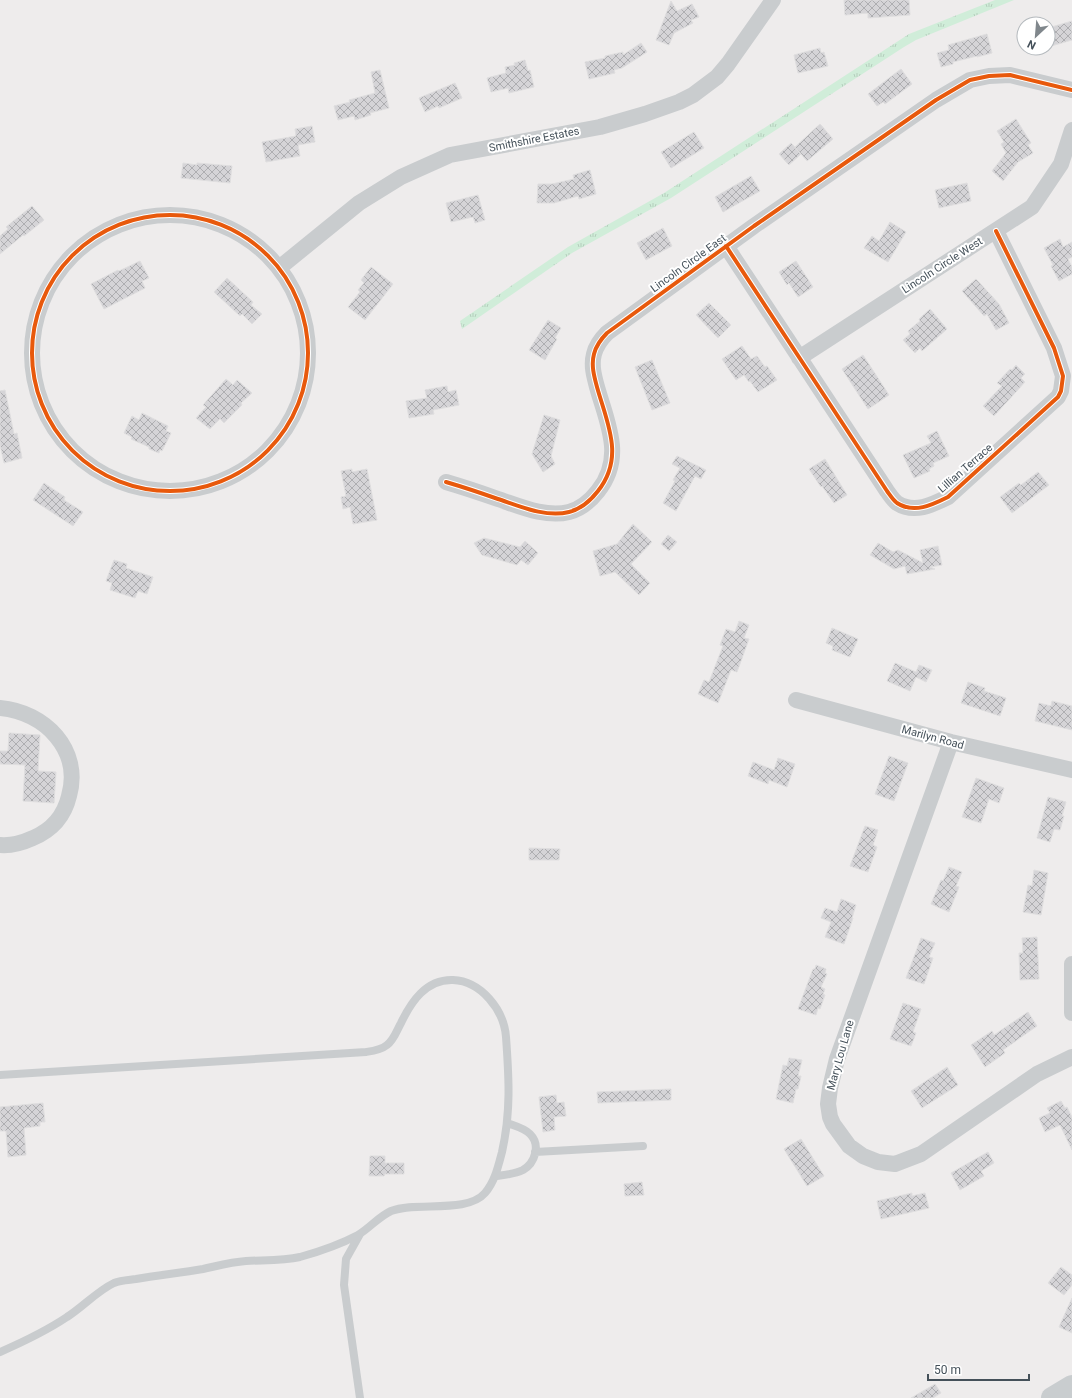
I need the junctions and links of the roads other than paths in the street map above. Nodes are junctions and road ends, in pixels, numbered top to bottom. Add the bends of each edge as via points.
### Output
1 (773, 0) edge
2 (1072, 90) edge
3 (1072, 130) edge
4 (996, 231) junction
5 (726, 246) junction
6 (279, 268) junction
7 (799, 358) junction
8 (446, 482) dead end
9 (796, 700) dead end
10 (0, 708) edge
11 (951, 742) junction
12 (1072, 770) edge
13 (0, 845) edge
14 (1072, 964) edge
15 (1072, 1013) edge
16 (1072, 1057) edge
17 (0, 1075) edge
18 (507, 1123) junction
19 (643, 1146) dead end
20 (535, 1152) junction
21 (496, 1176) junction
22 (360, 1234) junction
23 (0, 1352) edge
24 (1072, 1386) edge
25 (360, 1398) edge
26 (1052, 1398) edge

1 - 6 street, Smithshire Estates via 728,64 717,77 693,95 645,114 600,126 450,155 401,177 359,203
2 - 5 street, Lincoln Circle East via 1010,75 970,80 936,100
3 - 4 street, Lincoln Circle West via 1061,164 1032,207
4 - 7 street, Lincoln Circle West
4 - 7 street, Lillian Terrace via 1054,348 1063,376 1061,391 1058,397 948,497 931,506 918,508 906,507 896,502
5 - 7 street, Lillian Terrace
5 - 8 street, Lincoln Circle East via 606,333 597,346 593,360 593,375 613,452 605,482 590,500 569,512 558,514 524,508
6 - 6 street via 291,286 304,320 308,349 307,370 302,392 284,431 254,462 216,483 183,490 151,490 110,477 91,466 59,436 39,398 33,377 32,334 37,313 52,280 69,257 85,243 123,222 166,214 187,216 229,228 264,252
9 - 11 street, Marilyn Road
10 - 13 street via 25,714 56,735 67,751 73,774 68,802 52,828 24,842
11 - 12 street, Marilyn Road
11 - 16 street, Mary Lou Lane via 837,1059 828,1104 830,1117 836,1131 858,1153 878,1162 895,1164 921,1154 1037,1074
14 - 15 street
17 - 18 lane via 376,1050 384,1048 391,1041 418,994 433,984 452,980 468,983 483,992 496,1007 506,1030 509,1073
18 - 20 lane via 530,1134 534,1140
18 - 21 lane
19 - 20 lane
20 - 21 lane via 534,1160 523,1170
21 - 22 lane via 480,1198 460,1205 410,1207 391,1211
22 - 23 lane via 297,1258 231,1262 114,1284 37,1336
22 - 25 lane via 346,1259 344,1285
24 - 26 main road

